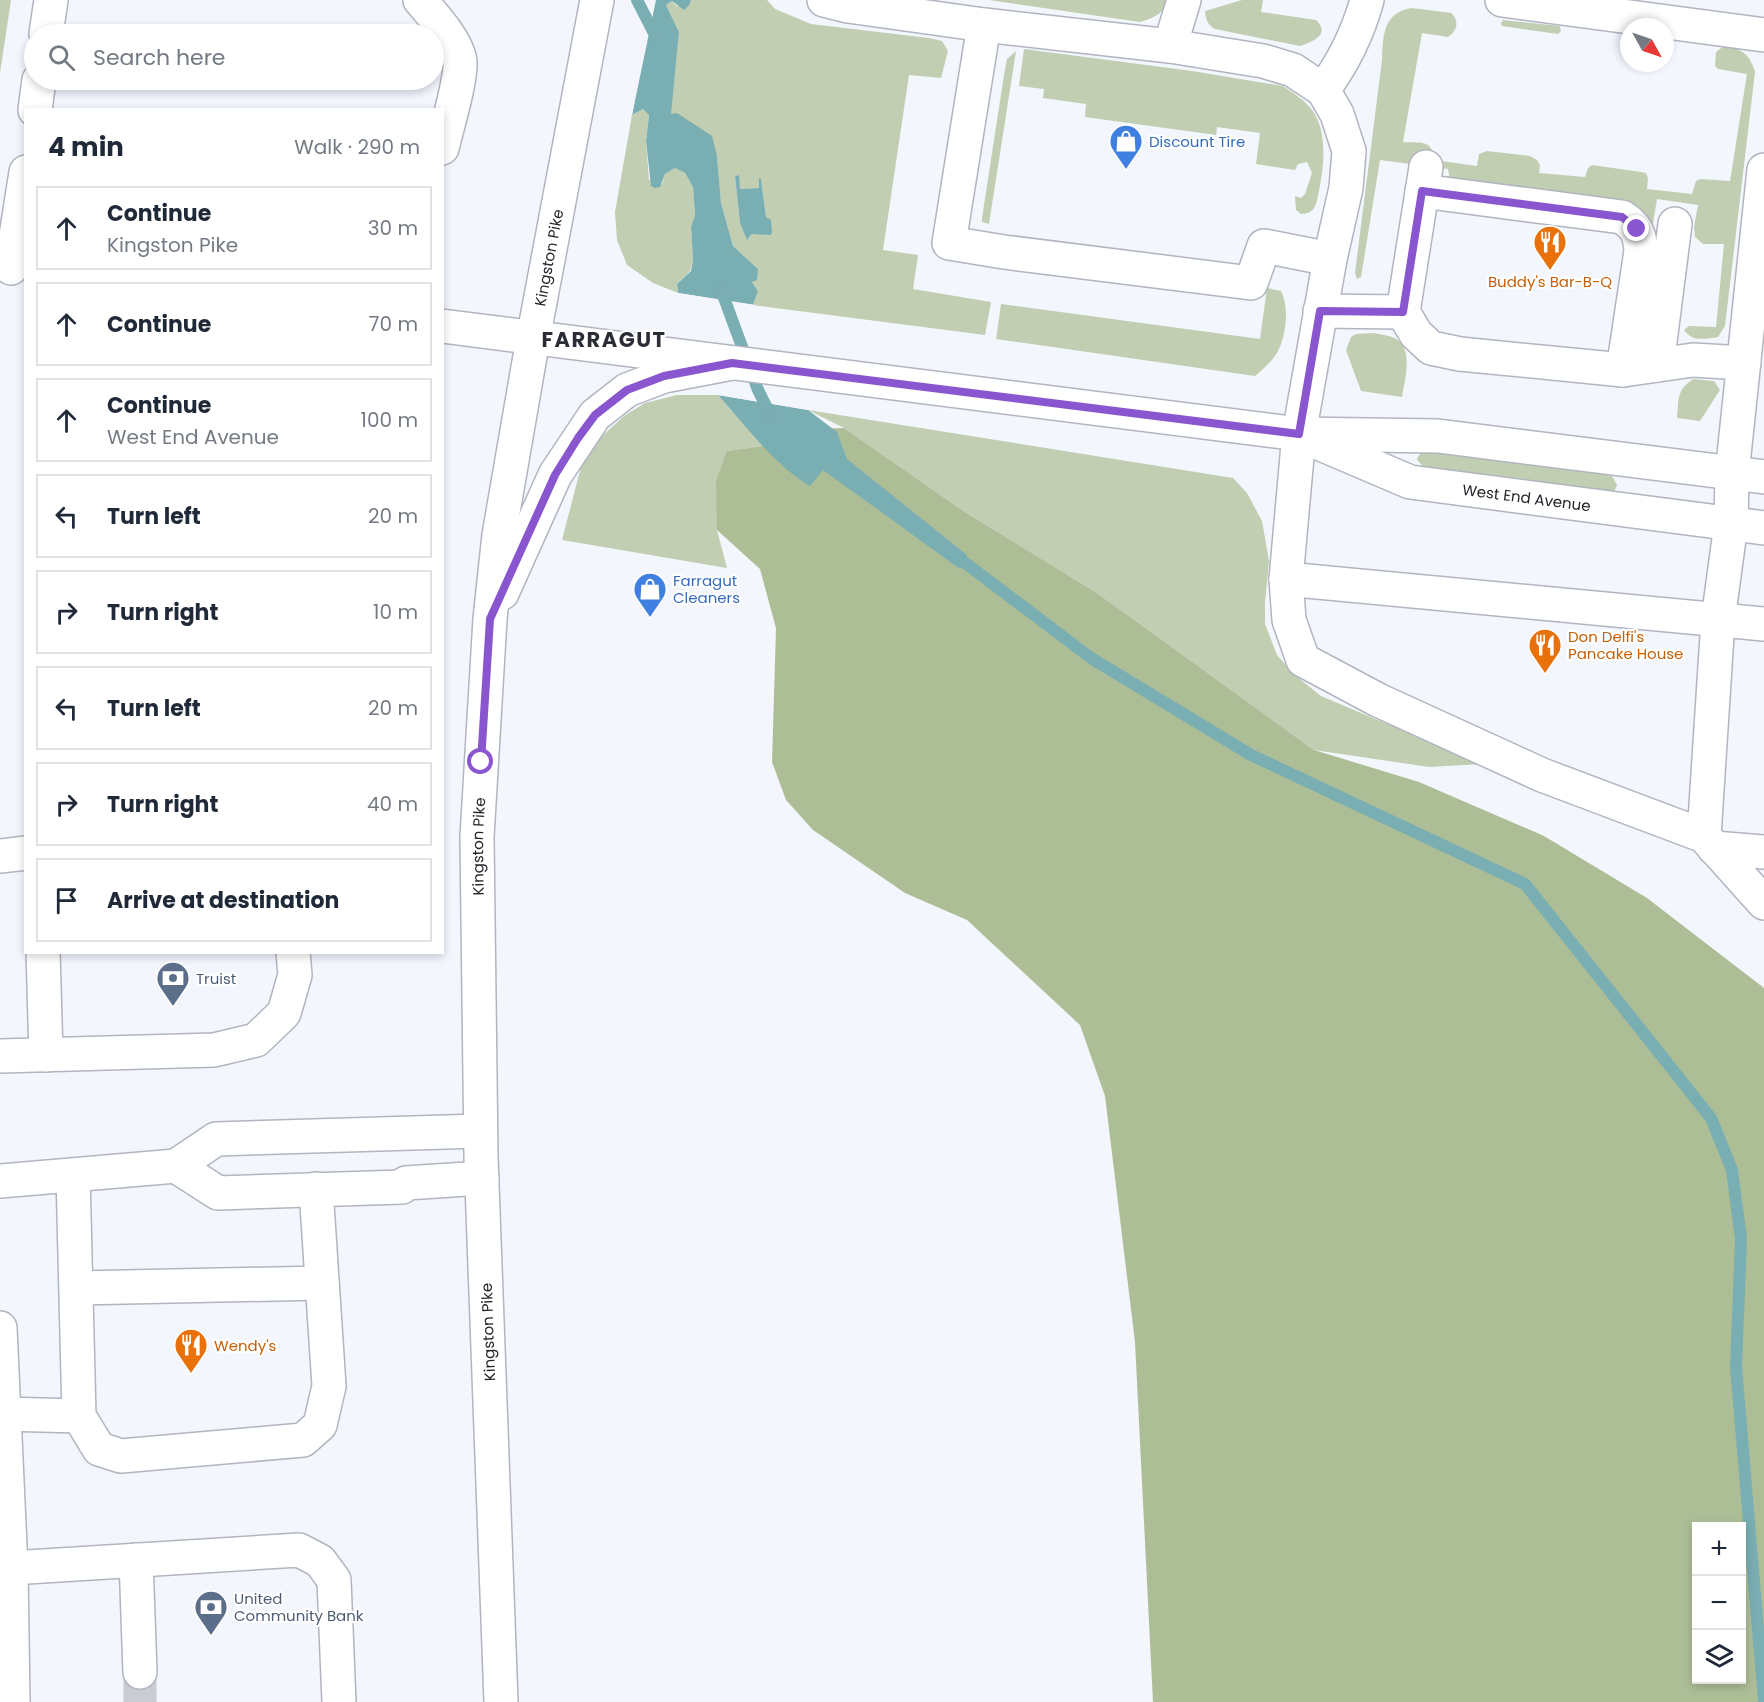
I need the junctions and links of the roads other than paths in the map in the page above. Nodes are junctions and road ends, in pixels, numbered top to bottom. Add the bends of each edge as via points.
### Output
1 (51, 0) edge
2 (420, 0) edge
3 (597, 0) edge
4 (824, 0) edge
5 (1184, 0) edge
6 (1367, 0) edge
7 (1502, 0) edge
8 (47, 24) edge
9 (440, 24) edge
10 (984, 25) junction
11 (444, 29) edge
12 (1764, 35) edge
13 (1170, 46) junction
14 (38, 90) edge
15 (1323, 90) junction
16 (35, 108) edge
17 (444, 139) edge
18 (1764, 171) edge
19 (24, 186) edge
20 (1675, 224) dead end
21 (1330, 259) junction
22 (12, 268) edge
23 (1320, 311) junction
24 (1403, 312) junction
25 (444, 326) edge
26 (533, 339) junction
27 (720, 363) junction
28 (1744, 363) junction
29 (1657, 365) junction
30 (1623, 370) junction
31 (1299, 434) junction
32 (1732, 474) junction
33 (1764, 477) edge
34 (1731, 524) junction
35 (1764, 528) edge
36 (1286, 579) junction
37 (490, 619) junction
38 (1718, 620) junction
39 (1764, 624) edge
40 (1709, 842) junction
41 (1764, 852) edge
42 (24, 853) edge
43 (0, 856) edge
44 (1764, 903) edge
45 (43, 954) edge
46 (293, 954) edge
47 (46, 1055) junction
48 (0, 1056) edge
49 (480, 1131) junction
50 (176, 1166) junction
51 (73, 1174) junction
52 (482, 1178) junction
53 (0, 1181) edge
54 (316, 1189) junction
55 (322, 1283) junction
56 (77, 1288) junction
57 (0, 1328) edge
58 (4, 1414) junction
59 (79, 1416) junction
60 (136, 1560) junction
61 (7, 1580) edge
62 (140, 1672) tunnel mouth
63 (13, 1702) edge
64 (339, 1702) edge
65 (501, 1702) edge

1 - 8 street
2 - 9 street
3 - 26 street, Kingston Pike
4 - 10 street
5 - 13 street
6 - 15 street via 1348,51
7 - 12 street
10 - 13 street
10 - 21 street via 949,243 1251,283 1264,246
11 - 17 street via 460,60
13 - 15 street via 1263,61 1293,70
14 - 16 street
15 - 21 street via 1337,114 1349,151 1346,188
18 - 28 street
19 - 22 street
20 - 29 street
21 - 23 street
23 - 24 street
23 - 31 street
24 - 30 street via 1416,334 1431,348
24 - 30 street via 1424,179 1622,217 1637,229 1641,251
25 - 26 street, West End Avenue
26 - 27 street, West End Avenue
26 - 37 street, Kingston Pike via 499,535
27 - 31 street, West End Avenue
27 - 37 street via 664,376 627,390 595,415 555,475
28 - 29 street via 1693,360
28 - 32 street
29 - 30 street
31 - 32 street, West End Avenue via 1438,436
31 - 34 street, West End Avenue via 1410,482
31 - 36 street
32 - 33 street, West End Avenue
32 - 34 street
34 - 35 street, West End Avenue
34 - 38 street
36 - 38 street
36 - 40 street via 1289,620 1303,660 1378,700 1542,775
37 - 49 street, Kingston Pike via 477,837
38 - 39 street
38 - 40 street
40 - 41 street
40 - 44 street
42 - 43 street
45 - 47 street
46 - 47 street via 295,975 284,1013 256,1040 214,1050
47 - 48 street
49 - 50 street via 216,1139
49 - 52 street, Kingston Pike
50 - 51 street
50 - 54 street via 218,1193
51 - 53 street
51 - 56 street
52 - 54 street via 406,1183 402,1187
52 - 65 street, Kingston Pike
54 - 55 street
55 - 56 street
55 - 59 street via 329,1386 320,1425 303,1440 122,1456 99,1449
56 - 59 street
57 - 58 street
58 - 59 street
58 - 61 street
60 - 61 street
60 - 62 street
60 - 64 street via 299,1550 320,1561 334,1580
61 - 63 street

